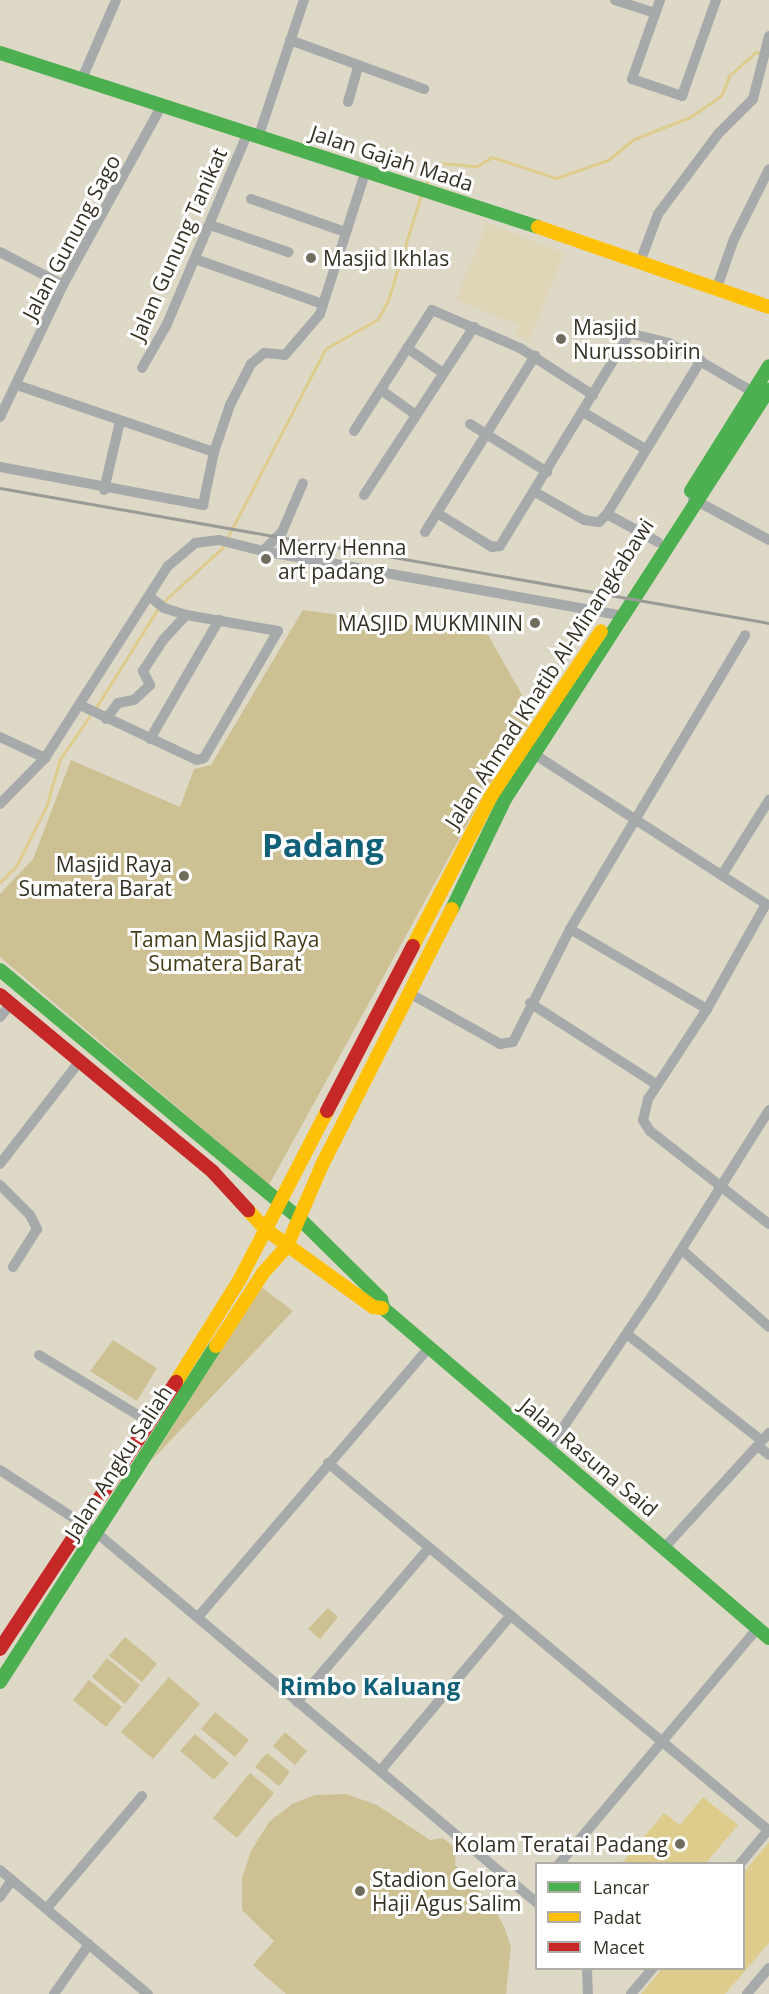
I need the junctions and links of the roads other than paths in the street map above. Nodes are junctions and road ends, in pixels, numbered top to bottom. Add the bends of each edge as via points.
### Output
1 (116, 0) edge
2 (304, 0) edge
3 (615, 0) edge
4 (660, 0) edge
5 (716, 0) edge
6 (655, 13) junction
7 (290, 40) junction
8 (767, 50) edge
9 (0, 53) edge
10 (358, 67) junction
11 (81, 81) junction
12 (424, 89) dead end
13 (348, 102) dead end
14 (161, 107) junction
15 (253, 137) junction
16 (769, 169) edge
17 (366, 170) junction
18 (251, 199) dead end
19 (210, 225) junction
20 (345, 232) junction
21 (0, 252) edge
22 (288, 252) dead end
23 (195, 259) junction
24 (640, 262) junction
25 (63, 285) junction
26 (716, 290) junction
27 (323, 304) junction
28 (769, 308) edge
29 (591, 324) dead end
30 (474, 327) junction
31 (629, 335) junction
32 (407, 348) junction
33 (535, 356) junction
34 (702, 360) junction
35 (769, 366) edge
36 (142, 368) dead end
37 (443, 373) junction
38 (17, 385) junction
39 (381, 390) junction
40 (769, 390) edge
41 (753, 392) junction
42 (593, 395) junction
43 (583, 412) junction
44 (417, 415) junction
45 (0, 417) edge
46 (120, 421) junction
47 (743, 422) junction
48 (470, 424) dead end
49 (354, 431) dead end
50 (486, 434) junction
51 (645, 449) junction
52 (214, 452) junction
53 (0, 467) edge
54 (547, 472) junction
55 (303, 483) dead end
56 (104, 490) junction
57 (535, 492) junction
58 (364, 495) dead end
59 (692, 499) junction
60 (437, 513) junction
61 (607, 513) junction
62 (425, 532) dead end
63 (769, 540) edge
64 (658, 542) junction
65 (263, 551) junction
66 (156, 601) junction
67 (186, 615) junction
68 (619, 615) junction
69 (219, 620) junction
70 (745, 635) dead end
71 (93, 712) junction
72 (0, 737) edge
73 (150, 739) junction
74 (534, 754) junction
75 (45, 758) junction
76 (769, 800) edge
77 (0, 804) edge
78 (636, 819) junction
79 (457, 857) junction
80 (473, 866) junction
81 (722, 875) junction
82 (768, 904) edge
83 (570, 929) junction
84 (0, 970) edge
85 (411, 994) junction
86 (0, 995) edge
87 (530, 1003) junction
88 (11, 1004) junction
89 (707, 1009) junction
90 (0, 1017) edge
91 (79, 1062) junction
92 (657, 1085) junction
93 (769, 1110) edge
94 (765, 1127) edge
95 (0, 1164) edge
96 (0, 1185) edge
97 (723, 1186) junction
98 (279, 1203) junction
99 (299, 1218) junction
100 (769, 1224) edge
101 (265, 1229) junction
102 (287, 1245) junction
103 (682, 1250) junction
104 (13, 1267) dead end
105 (383, 1308) junction
106 (769, 1327) edge
107 (627, 1334) junction
108 (428, 1349) junction
109 (39, 1355) dead end
110 (151, 1423) junction
111 (763, 1440) edge
112 (548, 1450) junction
113 (769, 1455) edge
114 (328, 1463) junction
115 (0, 1470) edge
116 (85, 1524) junction
117 (98, 1534) junction
118 (429, 1548) junction
119 (664, 1548) junction
120 (511, 1615) junction
121 (198, 1617) junction
122 (758, 1628) junction
123 (769, 1638) edge
124 (0, 1649) edge
125 (0, 1682) edge
126 (297, 1702) junction
127 (661, 1742) junction
128 (381, 1770) junction
129 (142, 1796) dead end
130 (769, 1830) edge
131 (560, 1862) edge
132 (741, 1862) edge
133 (0, 1870) edge
134 (12, 1880) junction
135 (534, 1895) edge
136 (0, 1897) edge
137 (47, 1908) junction
138 (89, 1944) junction
139 (769, 1968) edge
140 (587, 1970) edge
141 (650, 1970) edge
142 (54, 1994) edge
143 (148, 1994) edge
144 (588, 1994) edge
145 (631, 1994) edge
146 (747, 1994) edge

1 - 11 street
2 - 7 street, Jalan Gunung Tanikat
3 - 6 street
4 - 6 street
5 - 6 street via 684,96 632,79
7 - 10 street
7 - 15 street, Jalan Gunung Tanikat
8 - 24 street via 753,99 718,134 658,214
9 - 11 main road, Jalan Gajah Mada
10 - 12 street
10 - 13 street
11 - 14 main road, Jalan Gajah Mada
14 - 15 main road, Jalan Gajah Mada
14 - 25 street, Jalan Gunung Sago
15 - 17 main road, Jalan Gajah Mada
15 - 19 street, Jalan Gunung Tanikat
16 - 26 street via 734,239
17 - 20 street
17 - 24 main road, Jalan Gajah Mada
18 - 20 street
19 - 22 street
19 - 23 street, Jalan Gunung Tanikat
20 - 27 street
21 - 25 street
23 - 27 street
23 - 36 street, Jalan Gunung Tanikat via 167,324
24 - 26 main road, Jalan Gajah Mada
25 - 38 street, Jalan Gunung Sago
26 - 28 main road, Jalan Gajah Mada
27 - 52 street via 316,320 290,350 278,356 264,353 251,364 230,405
29 - 31 street
30 - 32 street via 432,310
30 - 33 street
30 - 37 street
31 - 34 street via 669,343
31 - 42 street
32 - 37 street
32 - 39 street
33 - 42 street
33 - 50 street
34 - 41 street
34 - 51 street
35 - 41 main road, Jalan Ahmad Khatib Al-Minangkabawi
37 - 44 street
38 - 45 street, Jalan Gunung Sago
38 - 46 street
39 - 44 street
39 - 49 street
40 - 47 main road, Jalan Ahmad Khatib Al-Minangkabawi
41 - 47 main road, Jalan Ahmad Khatib Al-Minangkabawi
42 - 43 street
43 - 51 street
43 - 54 street
44 - 58 street
46 - 52 street
46 - 56 street
47 - 59 main road, Jalan Ahmad Khatib Al-Minangkabawi
48 - 50 street
50 - 54 street
50 - 60 street
51 - 61 street
52 - 56 street via 203,505
53 - 56 street
54 - 57 street
55 - 65 street via 282,532
57 - 60 street via 497,547
57 - 61 street via 584,520 599,522
59 - 63 street
59 - 64 main road, Jalan Ahmad Khatib Al-Minangkabawi
59 - 68 main road, Jalan Ahmad Khatib Al-Minangkabawi
60 - 62 street
61 - 64 street
64 - 68 main road, Jalan Ahmad Khatib Al-Minangkabawi
65 - 66 street via 219,540 195,543 181,553
65 - 68 street
66 - 67 street
66 - 71 street
67 - 69 street
67 - 71 street via 143,671 150,686 134,699
68 - 74 main road, Jalan Ahmad Khatib Al-Minangkabawi
68 - 79 main road, Jalan Ahmad Khatib Al-Minangkabawi via 491,796
69 - 73 street
69 - 73 street via 278,631 204,758 197,760
70 - 78 street
71 - 73 street
71 - 75 street
72 - 75 street
74 - 78 street
74 - 80 main road, Jalan Ahmad Khatib Al-Minangkabawi via 505,799
75 - 77 street
76 - 81 street
78 - 81 street
78 - 83 street
79 - 80 main road
79 - 98 main road, Jalan Ahmad Khatib Al-Minangkabawi
80 - 85 main road, Jalan Ahmad Khatib Al-Minangkabawi
81 - 82 street
82 - 89 street
83 - 87 street
83 - 89 street
84 - 98 main road
85 - 87 street via 506,1046 518,1035
85 - 99 main road, Jalan Ahmad Khatib Al-Minangkabawi via 322,1165
86 - 88 main road
87 - 92 street
88 - 90 street
88 - 91 main road
89 - 92 street
91 - 95 street
91 - 101 main road via 213,1172
92 - 97 street via 643,1112 650,1131
93 - 94 street
94 - 97 street
96 - 104 street via 30,1215 37,1229
97 - 100 street
97 - 103 street
98 - 99 main road
98 - 101 main road, Jalan Ahmad Khatib Al-Minangkabawi
99 - 102 main road, Jalan Ahmad Khatib Al-Minangkabawi
99 - 105 main road via 381,1299
101 - 102 main road
101 - 110 main road, Jalan Angku Saliah via 254,1254
102 - 105 main road via 373,1306
102 - 117 main road, Jalan Angku Saliah via 270,1264
103 - 106 street
103 - 107 street
105 - 108 main road, Jalan Rasuna Said
107 - 111 street
107 - 112 street
108 - 112 main road, Jalan Rasuna Said
108 - 114 street
109 - 110 street
110 - 116 main road, Jalan Angku Saliah
111 - 113 street
111 - 119 street
112 - 119 main road, Jalan Rasuna Said
114 - 118 street
114 - 121 street
115 - 116 street
116 - 117 street
116 - 124 main road, Jalan Angku Saliah
117 - 121 street
117 - 125 main road, Jalan Angku Saliah
118 - 120 street
118 - 126 street
119 - 122 main road, Jalan Rasuna Said
120 - 127 street
120 - 128 street
121 - 126 street
122 - 123 main road, Jalan Rasuna Said
122 - 127 street
126 - 128 street
127 - 130 street
127 - 131 street
128 - 135 street
129 - 137 street
130 - 132 street
133 - 134 street
134 - 136 street
134 - 137 street
137 - 138 street
138 - 142 street
138 - 143 street
139 - 146 street
140 - 144 street
141 - 145 street

